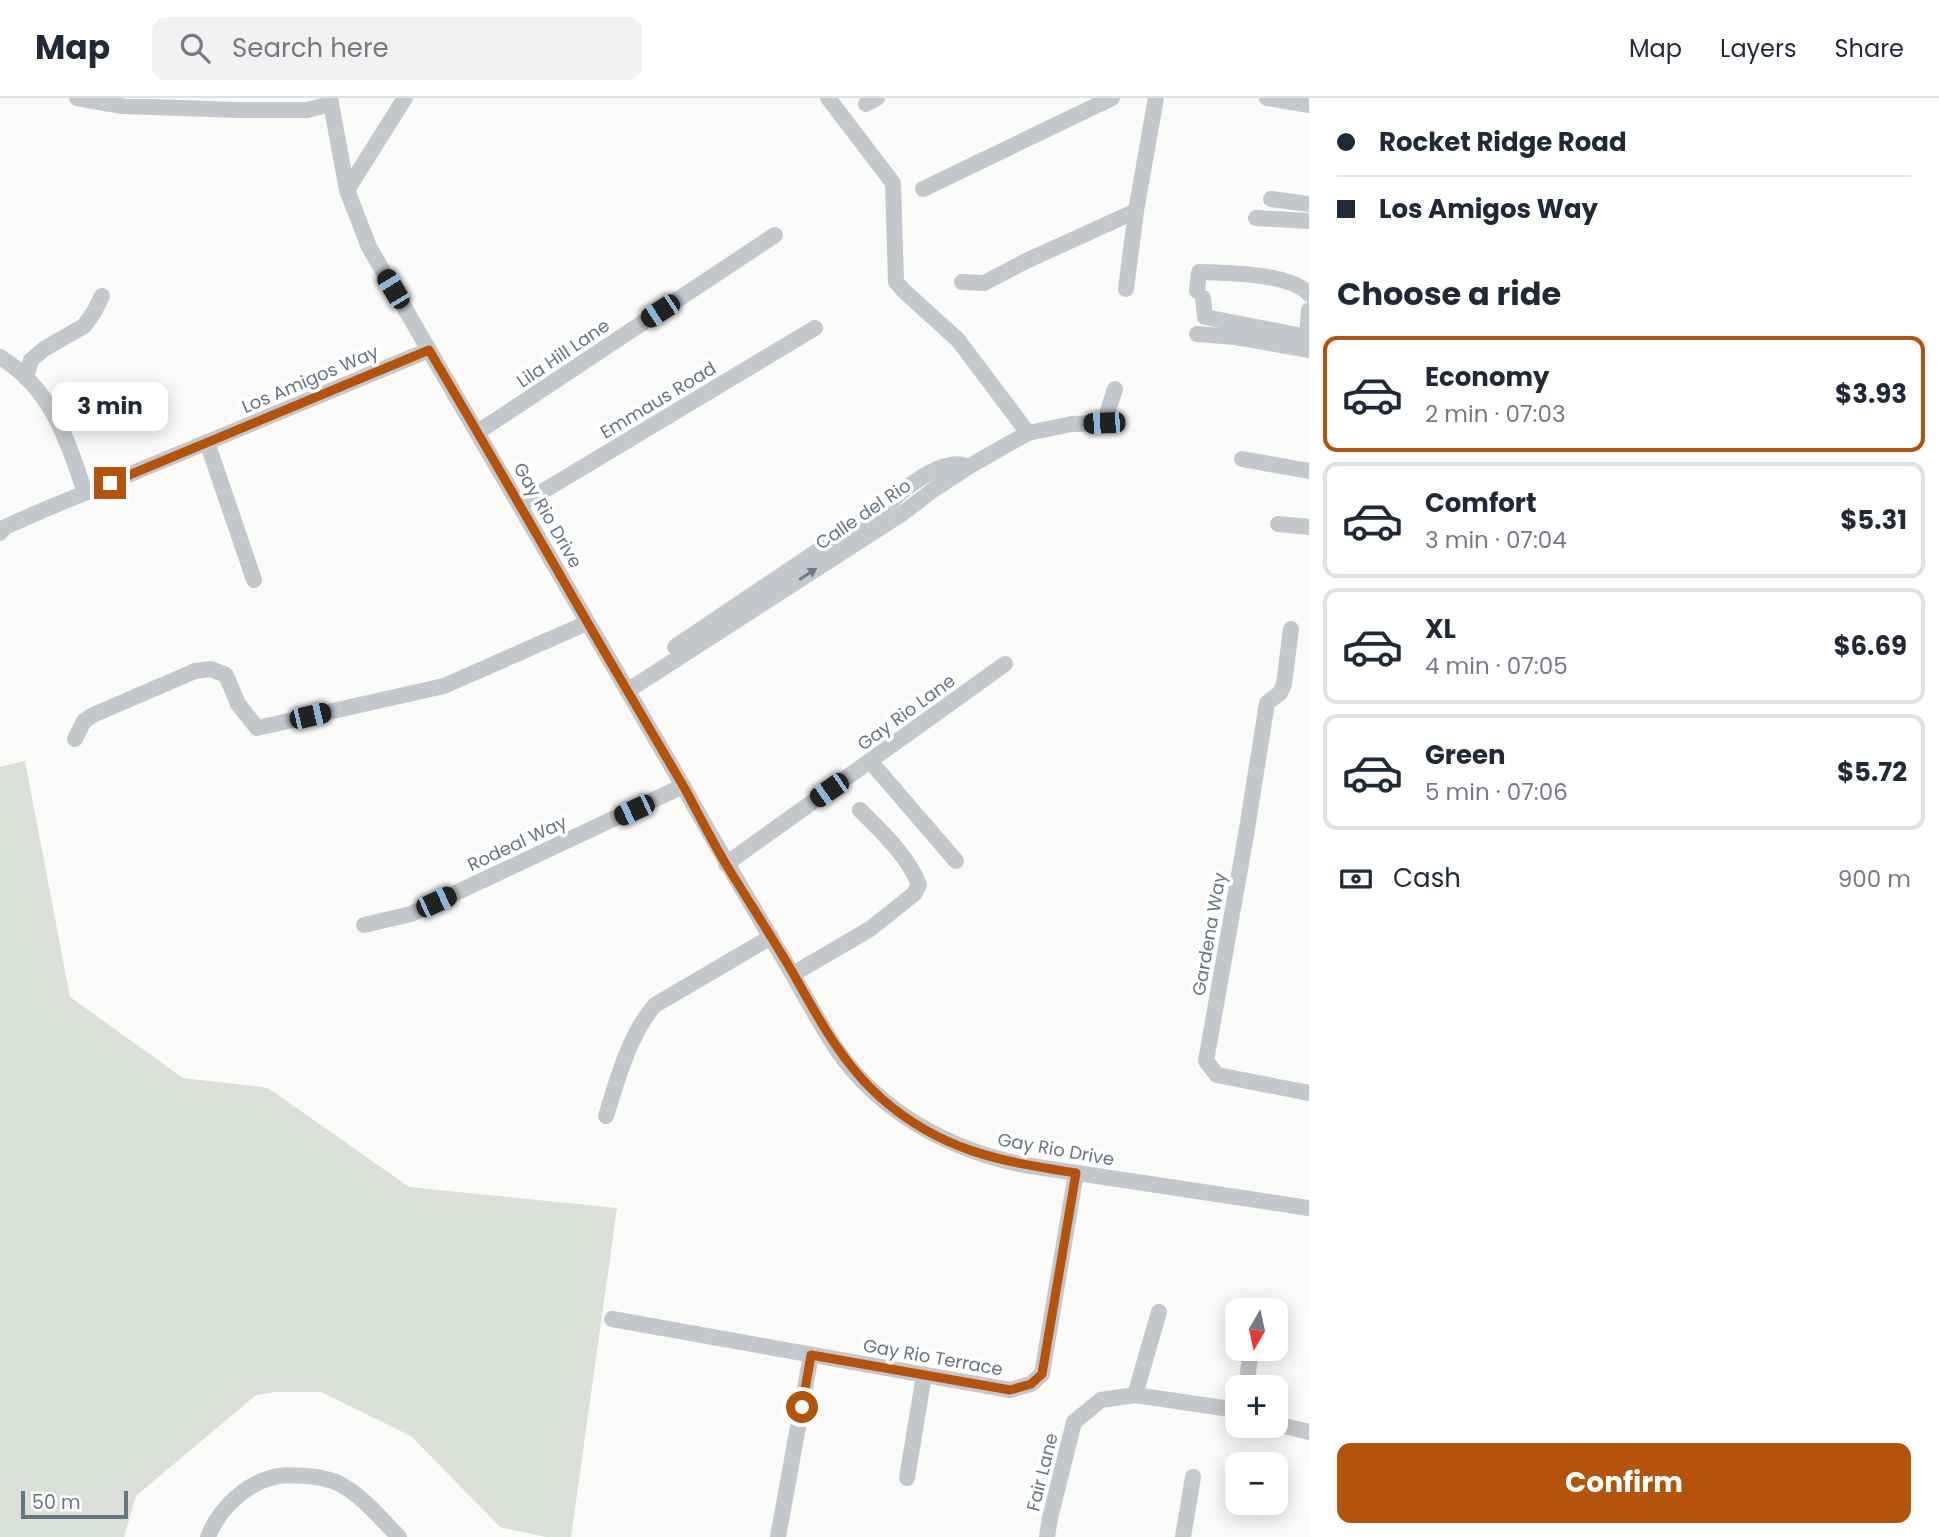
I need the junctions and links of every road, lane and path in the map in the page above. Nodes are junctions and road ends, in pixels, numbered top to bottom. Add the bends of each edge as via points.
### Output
1 (77, 98) edge
2 (405, 98) edge
3 (828, 98) edge
4 (1112, 98) edge
5 (1156, 98) edge
6 (1267, 98) edge
7 (331, 101) edge
8 (124, 102) edge
9 (1093, 102) edge
10 (1309, 105) edge
11 (923, 189) dead end
12 (347, 190) junction
13 (1271, 199) dead end
14 (1309, 204) edge
15 (1136, 211) junction
16 (1256, 218) dead end
17 (1309, 221) edge
18 (775, 235) dead end
19 (962, 282) dead end
20 (1126, 289) dead end
21 (1309, 294) edge
22 (102, 296) dead end
23 (1309, 310) edge
24 (816, 328) dead end
25 (1197, 334) dead end
26 (1308, 341) edge
27 (429, 350) junction
28 (0, 356) edge
29 (26, 378) junction
30 (1115, 389) dead end
31 (478, 432) junction
32 (1028, 433) junction
33 (206, 442) junction
34 (1242, 459) dead end
35 (1309, 471) edge
36 (85, 493) junction
37 (520, 505) junction
38 (1279, 524) dead end
39 (1309, 527) edge
40 (0, 533) edge
41 (254, 580) dead end
42 (587, 622) junction
43 (1291, 629) dead end
44 (1006, 664) dead end
45 (625, 687) junction
46 (75, 738) dead end
47 (870, 761) junction
48 (683, 786) junction
49 (860, 810) dead end
50 (956, 861) dead end
51 (726, 864) junction
52 (364, 925) dead end
53 (771, 937) junction
54 (793, 974) junction
55 (1309, 1093) edge
56 (606, 1116) dead end
57 (1076, 1173) junction
58 (1309, 1208) edge
59 (1159, 1312) dead end
60 (612, 1319) dead end
61 (811, 1355) junction
62 (924, 1375) junction
63 (1135, 1395) junction
64 (1225, 1408) edge
65 (1288, 1427) edge
66 (1309, 1432) edge
67 (907, 1478) dead end
68 (1193, 1478) dead end
69 (208, 1537) edge
70 (399, 1537) edge
71 (778, 1537) edge
72 (1047, 1537) edge
73 (1183, 1537) edge

1 - 8 street via 102,104
2 - 12 street
3 - 32 street via 893,183 896,282 958,340
4 - 9 street
5 - 15 street
6 - 10 street
7 - 8 street via 307,110
7 - 12 street, Gay Rio Drive
9 - 11 street
12 - 27 street, Gay Rio Drive via 369,247
13 - 14 street
15 - 19 street via 984,283
15 - 20 street
16 - 17 street
18 - 31 street, Lila Hill Lane
21 - 26 street via 1275,279 1199,272 1205,317
22 - 29 street via 84,326 31,360
23 - 26 street
24 - 37 street, Emmaus Road
25 - 26 street
27 - 31 street, Gay Rio Drive
27 - 33 street, Los Amigos Way
28 - 29 street
29 - 36 street via 59,422
30 - 32 street, Calle del Rio via 1104,423
31 - 37 street, Gay Rio Drive
32 - 45 street, Calle del Rio
33 - 36 street, Los Amigos Way
33 - 41 street
34 - 35 street
36 - 40 street, Los Amigos Way
37 - 42 street, Gay Rio Drive
38 - 39 street
42 - 45 street, Gay Rio Drive
42 - 46 street via 444,686 257,728 238,704 226,675 211,669 195,671 93,715
43 - 55 street, Gardena Way via 1284,684 1267,703 1206,1061 1217,1075
44 - 47 street, Gay Rio Lane
45 - 48 street, Gay Rio Drive
47 - 50 street
47 - 51 street, Gay Rio Lane
48 - 51 street, Gay Rio Drive
48 - 52 street, Rodeal Way via 411,914
49 - 54 street via 891,842 919,885 870,929
51 - 53 street, Gay Rio Drive
53 - 54 street, Gay Rio Drive
53 - 56 street via 646,1015 620,1068
54 - 57 street, Gay Rio Drive via 850,1066 897,1111 978,1154
57 - 58 street, Gay Rio Drive
57 - 62 street, Gay Rio Terrace via 1042,1374 1031,1384 1010,1390
59 - 63 street
60 - 61 street, Gay Rio Terrace
61 - 62 street, Gay Rio Terrace
61 - 71 street
62 - 67 street
63 - 64 street, Fair Lane
63 - 72 street, Fair Lane via 1101,1400 1074,1422
65 - 66 street
68 - 73 street
69 - 70 street via 240,1493 282,1475 338,1482

